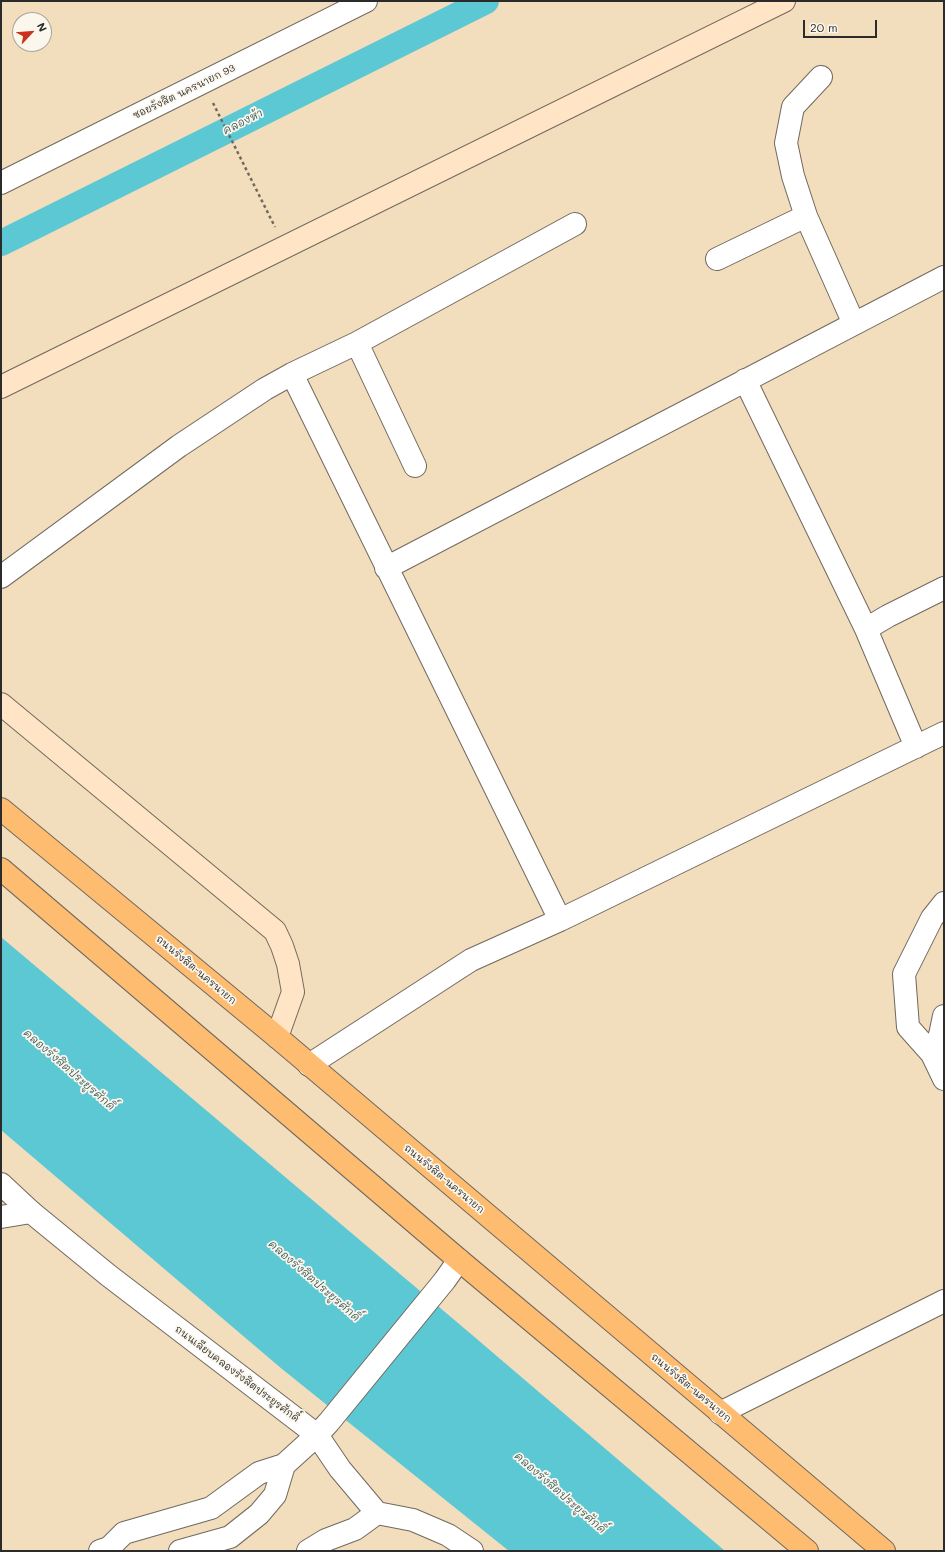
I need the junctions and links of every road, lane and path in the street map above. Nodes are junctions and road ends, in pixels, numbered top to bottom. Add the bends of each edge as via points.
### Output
1 (366, 1) edge
2 (784, 1) edge
3 (821, 77) dead end
4 (216, 108) dead end
5 (1, 183) edge
6 (806, 216) junction
7 (575, 224) dead end
8 (274, 225) dead end
9 (717, 259) dead end
10 (944, 277) edge
11 (854, 324) junction
12 (357, 343) junction
13 (292, 374) junction
14 (745, 380) junction
15 (1, 387) edge
16 (415, 466) dead end
17 (386, 568) junction
18 (1, 577) edge
19 (944, 588) edge
20 (866, 629) junction
21 (1, 704) edge
22 (944, 733) edge
23 (916, 747) junction
24 (1, 809) edge
25 (1, 869) edge
26 (944, 903) edge
27 (560, 920) junction
28 (944, 1016) edge
29 (277, 1037) junction
30 (308, 1065) junction
31 (939, 1065) edge
32 (1, 1184) edge
33 (31, 1212) junction
34 (1, 1216) edge
35 (458, 1260) junction
36 (944, 1301) edge
37 (720, 1413) junction
38 (323, 1428) junction
39 (284, 1466) junction
40 (377, 1513) junction
41 (108, 1550) edge
42 (180, 1551) edge
43 (308, 1551) edge
44 (472, 1551) edge
45 (807, 1551) edge
46 (884, 1551) edge

1 - 5 street, ซอยรังสิต นครนายก 93
2 - 15 main road
3 - 6 street via 792,107 786,143
4 - 8 path
6 - 9 street
6 - 11 street
7 - 12 street
10 - 11 street
11 - 14 street
12 - 13 street
12 - 16 street
13 - 17 street
13 - 18 street via 264,389 179,446
14 - 17 street
14 - 20 street
17 - 27 street
19 - 20 street
20 - 23 street
21 - 29 main road via 275,930 288,964 293,992
22 - 23 street
23 - 27 street
24 - 29 main road, ถนนรังสิต-นครนายก
25 - 35 main road
26 - 31 street via 932,918 904,974 908,1026
27 - 30 street via 471,960
28 - 31 street via 940,1035
29 - 30 main road, ถนนรังสิต-นครนายก
30 - 37 main road, ถนนรังสิต-นครนายก
32 - 33 street, ถนนเลียบคลองรังสิตประยูรศักดิ์
33 - 34 street
33 - 38 street, ถนนเลียบคลองรังสิตประยูรศักดิ์ via 108,1275
35 - 38 street via 445,1280
35 - 45 main road
36 - 37 street
37 - 46 main road, ถนนรังสิต-นครนายก
38 - 39 street
38 - 40 street, ถนนเลียบคลองรังสิตประยูรศักดิ์ via 340,1469
39 - 41 street via 259,1473 211,1508 124,1533
39 - 42 street via 275,1495 259,1514 230,1537
40 - 43 street via 355,1529 326,1540
40 - 44 street via 413,1520 448,1535

